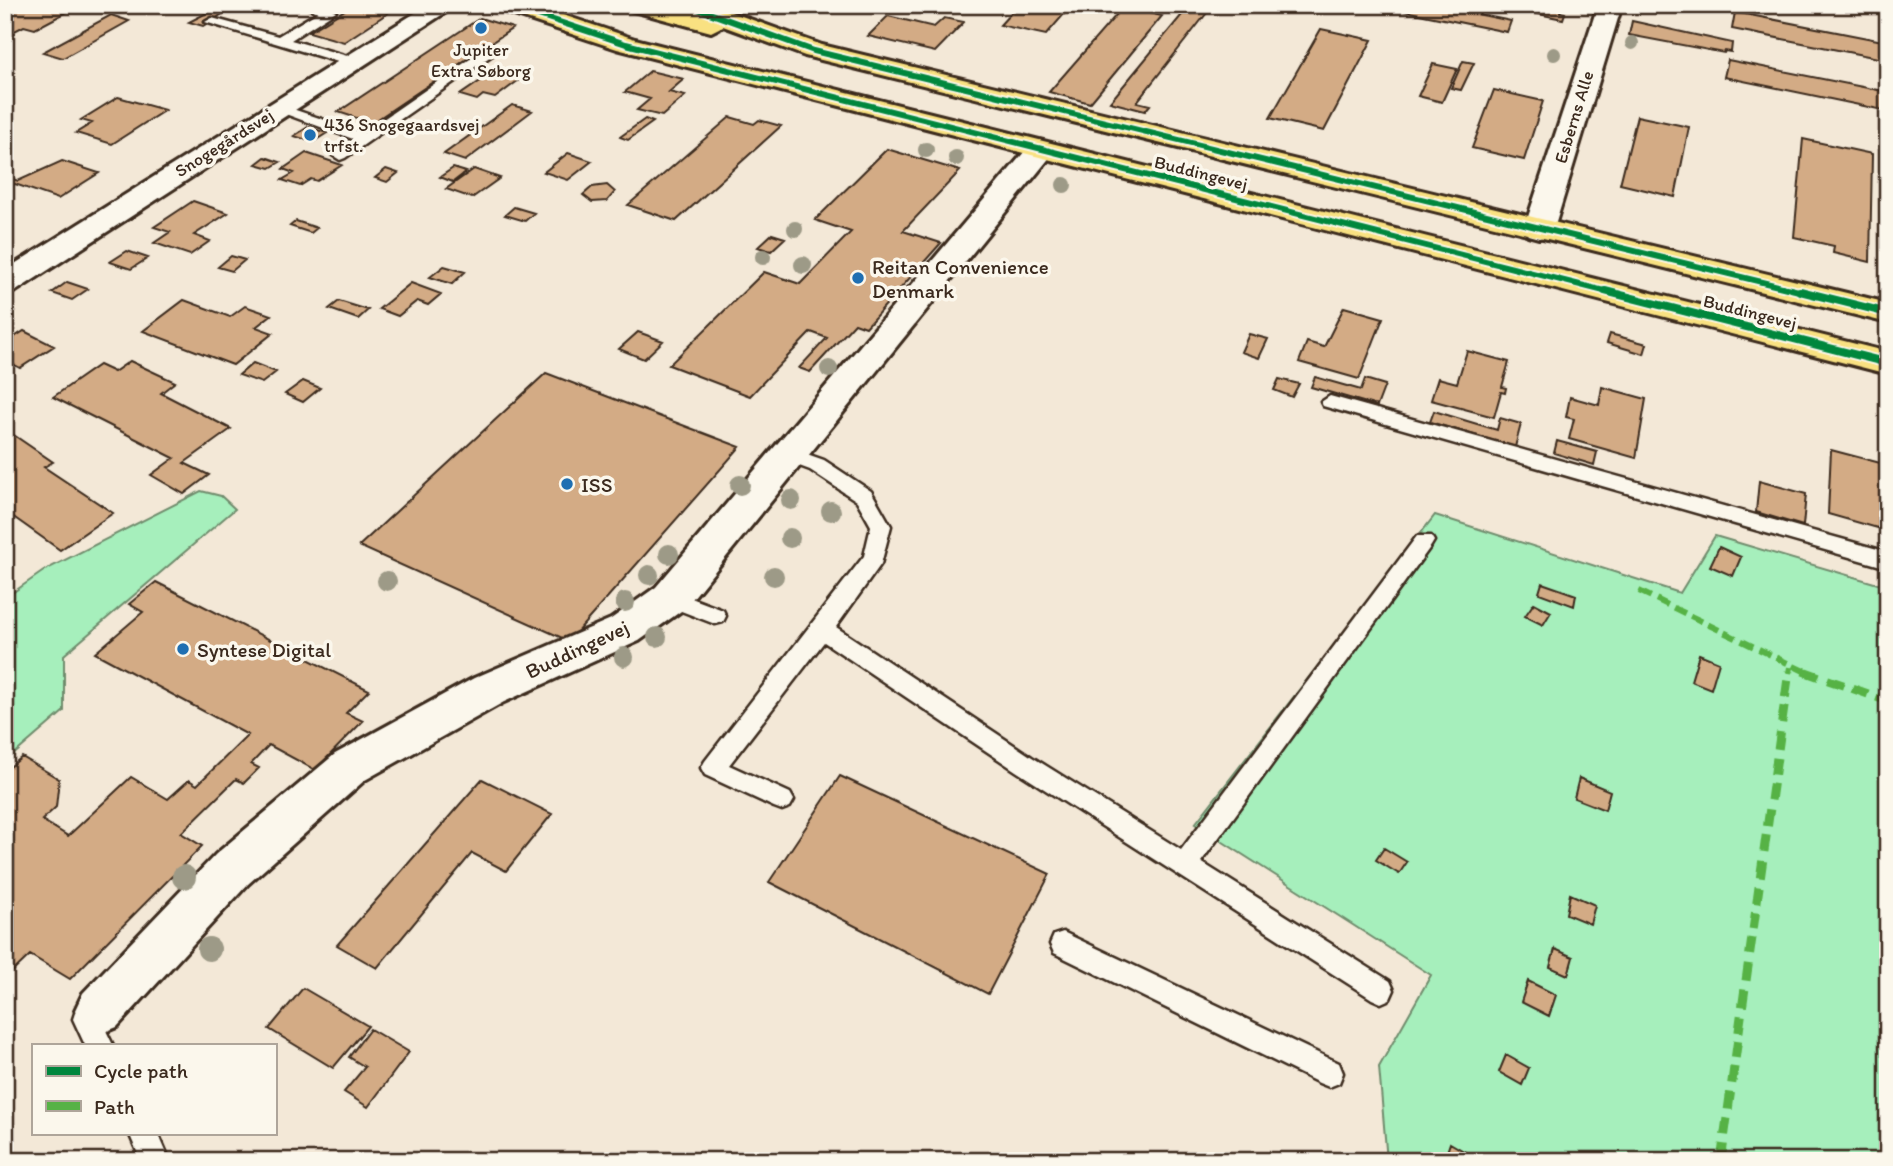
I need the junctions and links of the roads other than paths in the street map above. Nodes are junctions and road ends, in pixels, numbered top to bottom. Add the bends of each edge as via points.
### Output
1 (307, 5) edge
2 (445, 5) edge
3 (508, 5) edge
4 (639, 5) edge
5 (687, 5) edge
6 (1610, 5) edge
7 (212, 22) dead end
8 (782, 40) junction
9 (280, 41) junction
10 (494, 49) dead end
11 (354, 62) junction
12 (279, 109) junction
13 (364, 138) junction
14 (1041, 150) junction
15 (340, 155) dead end
16 (1539, 229) junction
17 (5, 284) edge
18 (1888, 313) edge
19 (1888, 363) edge
20 (1331, 402) dead end
21 (790, 455) junction
22 (1424, 541) dead end
23 (1888, 560) edge
24 (670, 598) junction
25 (715, 616) dead end
26 (822, 629) junction
27 (782, 800) dead end
28 (1184, 865) junction
29 (1063, 944) dead end
30 (1381, 990) dead end
31 (95, 1025) edge
32 (1329, 1073) dead end
33 (144, 1134) edge
34 (150, 1161) edge

1 - 9 lane via 328,11
2 - 11 street, Snogegårdsvej
3 - 14 main road, Buddingevej via 626,44
4 - 8 main road
5 - 8 main road, Buddingevej
6 - 16 street, Esberns Alle
7 - 9 lane
8 - 16 main road, Buddingevej
9 - 11 lane
10 - 13 lane
11 - 12 street, Snogegårdsvej
12 - 13 lane
12 - 17 street, Snogegårdsvej
13 - 15 lane
14 - 19 main road, Buddingevej
14 - 21 street, Buddingevej
16 - 18 main road, Buddingevej
20 - 23 lane
21 - 24 street, Buddingevej
21 - 26 lane via 817,465 864,496 881,526 874,558
22 - 28 lane
24 - 25 lane
24 - 31 street, Buddingevej via 625,630 489,690 350,767 232,869
26 - 27 lane via 713,768
26 - 28 lane
28 - 30 lane
29 - 32 lane
33 - 34 lane via 155,1156

